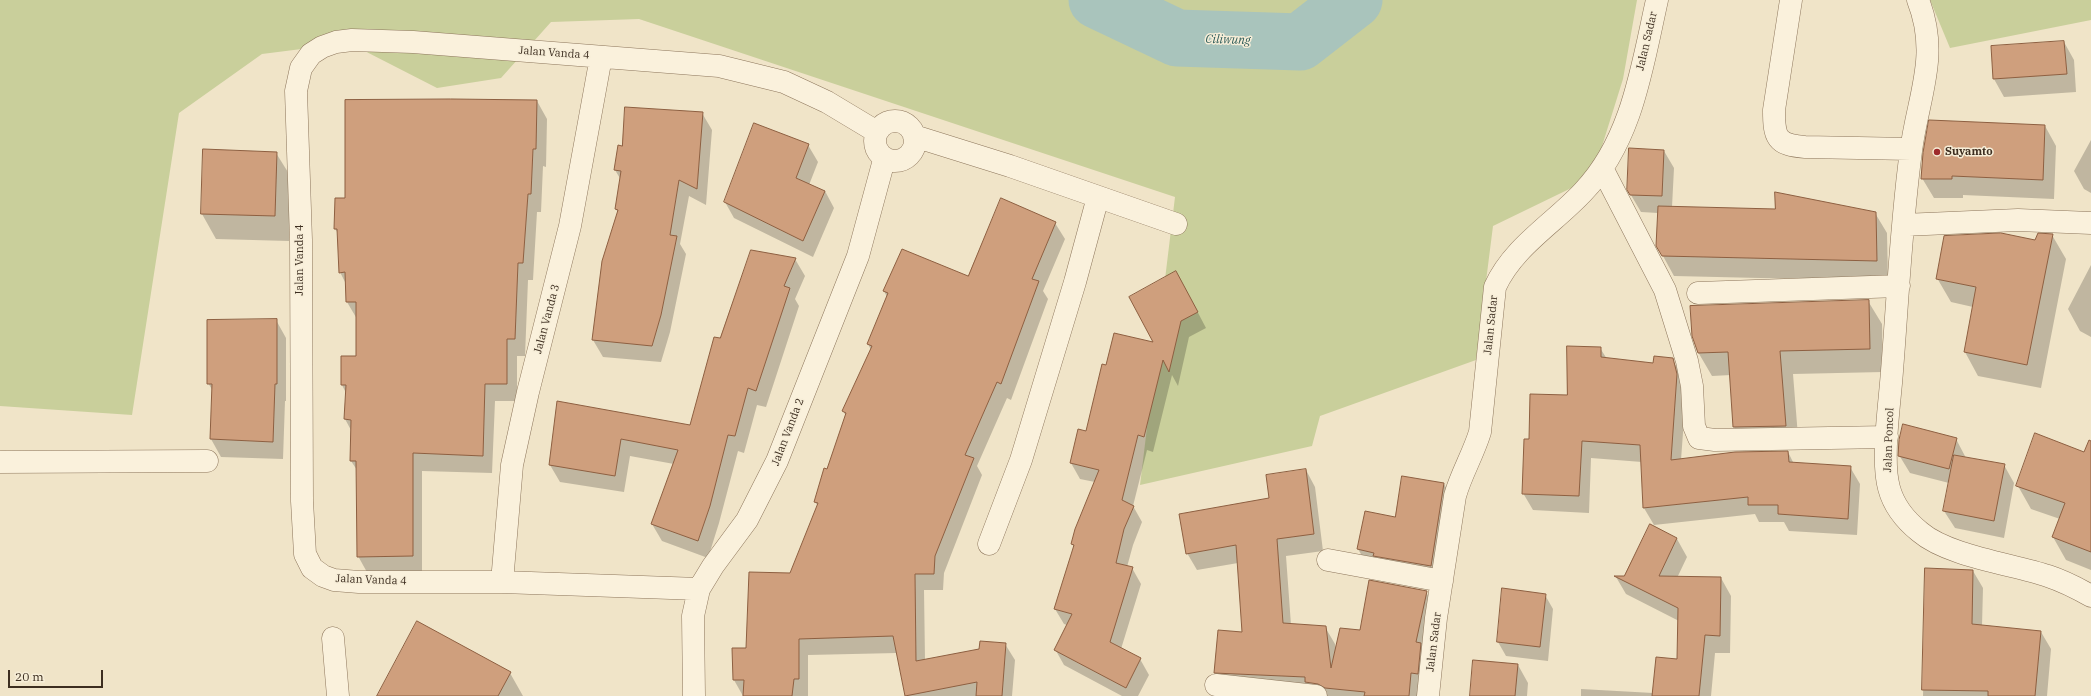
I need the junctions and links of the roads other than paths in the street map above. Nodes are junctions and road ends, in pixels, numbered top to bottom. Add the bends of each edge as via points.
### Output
1 (1657, 0) edge
2 (1791, 0) edge
3 (1918, 0) edge
4 (601, 56) junction
5 (877, 132) junction
6 (914, 136) junction
7 (1911, 149) junction
8 (884, 160) junction
9 (1602, 168) junction
10 (1098, 197) junction
11 (2091, 223) edge
12 (1176, 224) dead end
13 (1902, 225) junction
14 (1899, 286) junction
15 (1698, 293) dead end
16 (1887, 437) junction
17 (207, 461) dead end
18 (0, 462) edge
19 (989, 544) dead end
20 (1328, 560) dead end
21 (1442, 581) junction
22 (502, 582) junction
23 (699, 590) junction
24 (2091, 596) edge
25 (333, 638) dead end
26 (1216, 685) dead end
27 (338, 696) edge
28 (694, 696) edge
29 (1316, 696) edge
30 (1428, 696) edge

1 - 9 street, Jalan Sadar via 1629,113 1622,134
2 - 7 street via 1774,110 1774,125 1780,141 1789,146 1805,147
3 - 7 street, Jalan Poncol via 1929,40 1928,67
4 - 5 street, Jalan Vanda 4 via 719,66 763,76 784,82 827,102
4 - 22 street, Jalan Vanda 3 via 570,226 512,465
4 - 22 street, Jalan Vanda 4 via 413,42 336,42 311,54 301,68 296,91 301,240 301,474 305,554 312,568 323,576 338,581
5 - 6 street via 889,122 905,123
5 - 8 street via 875,147
6 - 8 street via 912,151 900,161
6 - 10 street
7 - 13 street, Jalan Poncol
8 - 23 street, Jalan Vanda 2 via 858,256 777,461 747,520 713,566
9 - 16 street via 1665,290 1687,361 1692,386 1694,426 1699,438 1715,440
9 - 21 street, Jalan Sadar via 1583,192 1515,254 1502,271 1495,287 1480,432 1460,477 1455,496
10 - 12 street
10 - 19 street via 1076,282 1021,460
11 - 13 street via 2018,220
13 - 14 street, Jalan Poncol
14 - 15 street
14 - 16 street, Jalan Poncol
16 - 24 street, Jalan Poncol via 1888,486 1894,504 1907,521 1922,534 1937,543 1962,552 2047,576
17 - 18 street
20 - 21 street
21 - 30 street, Jalan Sadar
22 - 23 street, Jalan Vanda 4
23 - 28 street, Jalan Vanda 2 via 693,616
25 - 27 street
26 - 29 street

